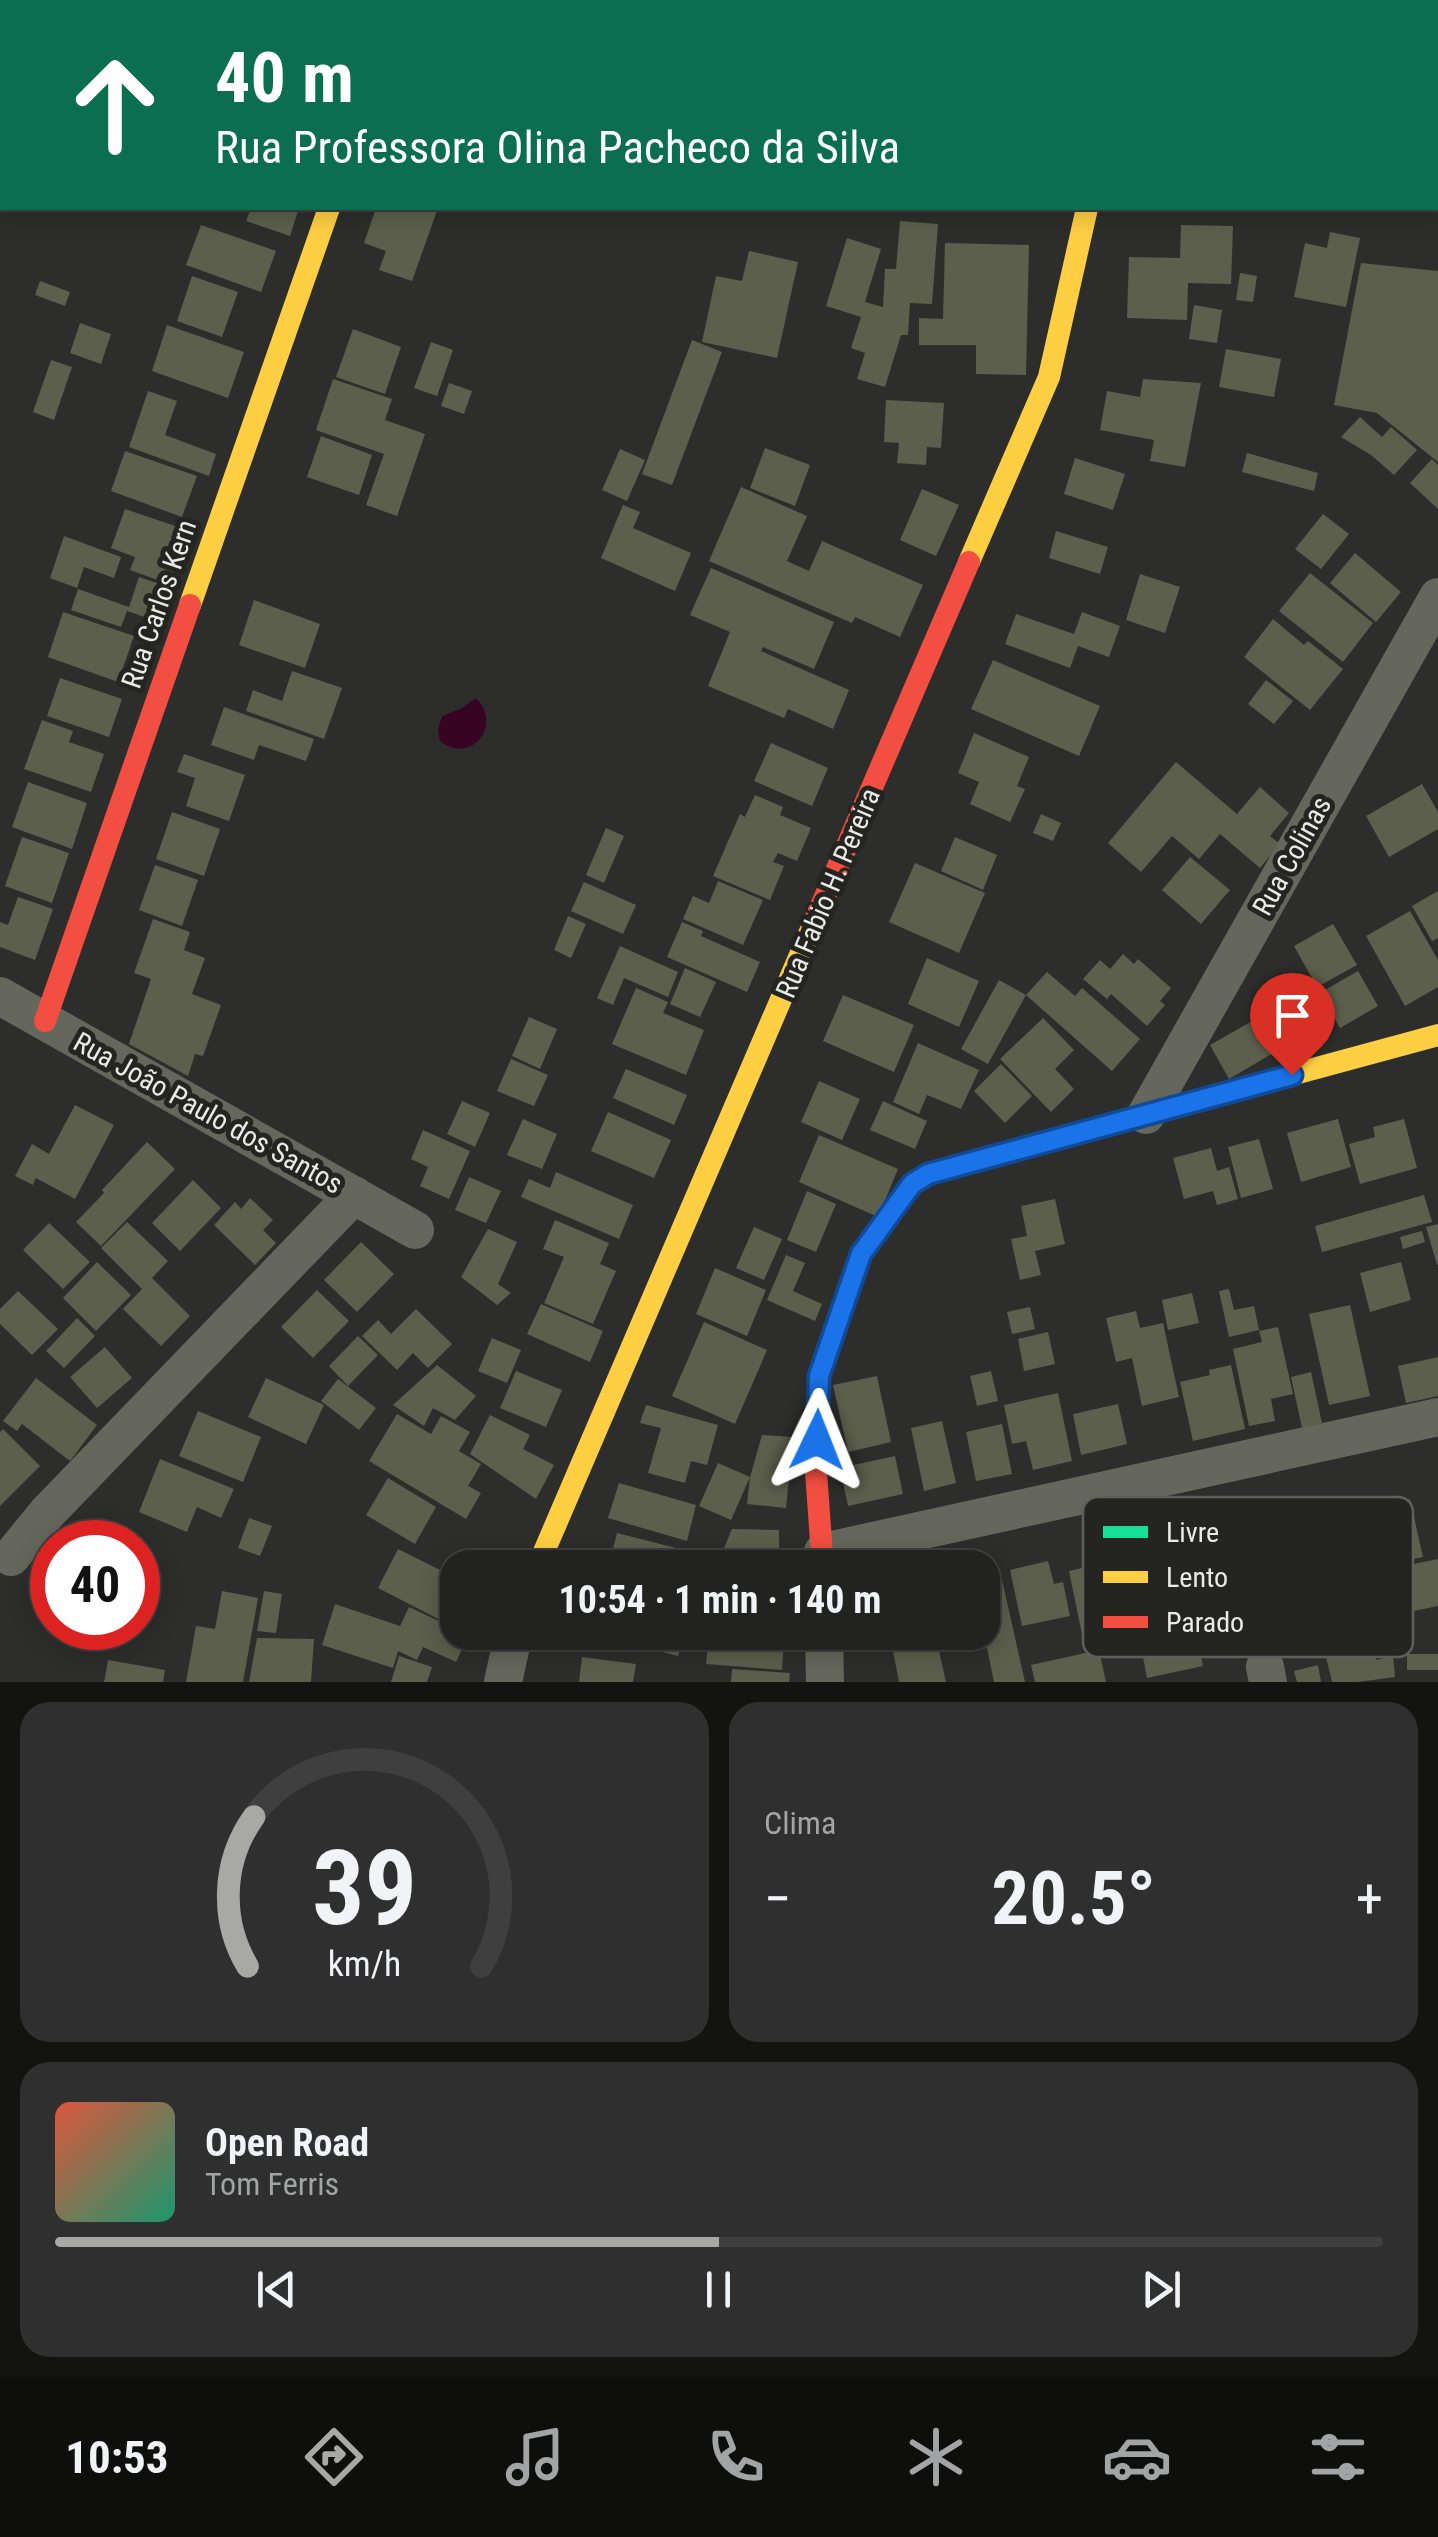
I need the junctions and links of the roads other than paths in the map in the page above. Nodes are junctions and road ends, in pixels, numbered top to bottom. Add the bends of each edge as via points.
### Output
1 (328, 210) edge
2 (1086, 210) edge
3 (1438, 597) edge
4 (0, 996) edge
5 (45, 1021) junction
6 (1438, 1035) edge
7 (1146, 1115) junction
8 (354, 1195) junction
9 (416, 1230) dead end
10 (1438, 1417) edge
11 (1094, 1497) edge
12 (1083, 1500) edge
13 (545, 1550) edge
14 (822, 1550) edge
15 (866, 1550) edge
16 (11, 1557) dead end
17 (510, 1650) edge
18 (824, 1650) edge
19 (503, 1682) edge
20 (825, 1682) edge

1 - 5 street, Rua Carlos Kern
2 - 13 street, Rua Fabio H. Pereira via 1049,377
3 - 7 street, Rua Colinas
4 - 5 street, Rua João Paulo dos Santos
5 - 8 street, Rua João Paulo dos Santos
6 - 7 street
7 - 14 street via 928,1174 912,1184 861,1254 819,1376
8 - 9 street, Rua João Paulo dos Santos
8 - 16 street
10 - 11 street
12 - 15 street
17 - 19 street
18 - 20 street

